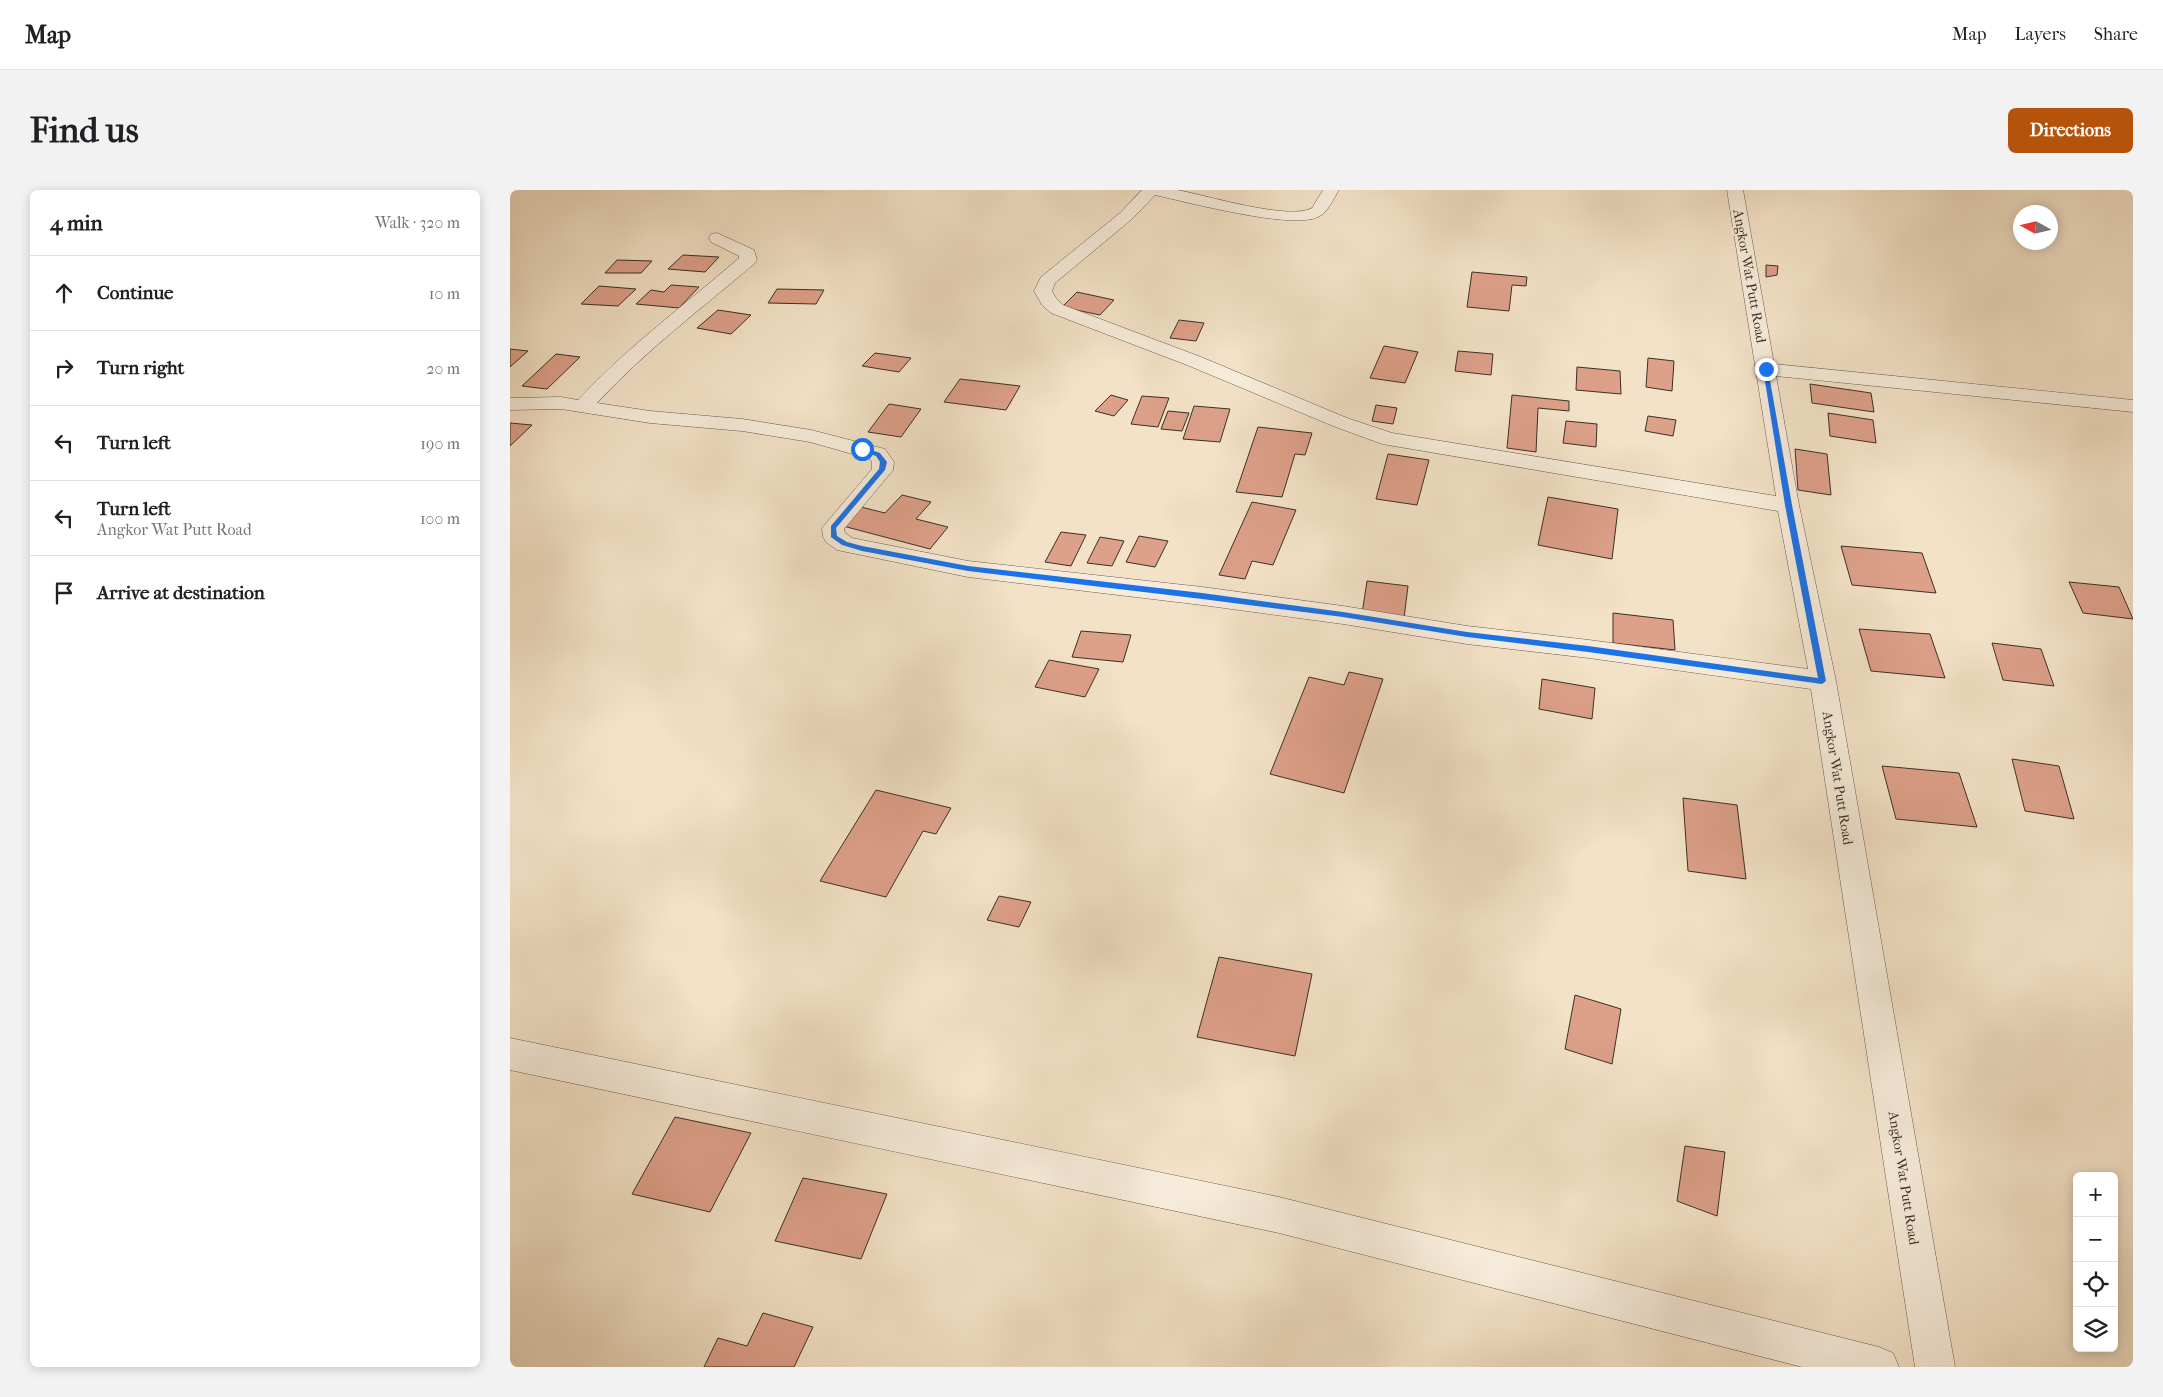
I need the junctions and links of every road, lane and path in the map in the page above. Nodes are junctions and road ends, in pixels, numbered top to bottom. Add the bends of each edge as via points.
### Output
1 (1152, 190) edge
2 (1331, 190) edge
3 (1735, 190) edge
4 (717, 238) dead end
5 (1766, 369) junction
6 (510, 404) edge
7 (583, 406) junction
8 (2133, 406) edge
9 (1788, 505) junction
10 (1822, 681) junction
11 (510, 1054) edge
12 (1879, 1367) edge
13 (1935, 1367) edge

1 - 2 street via 1297,216 1318,211
1 - 9 street via 1126,216 1047,281 1043,291 1048,301 1058,309 1389,439
3 - 5 street, Angkor Wat Putt Road
4 - 7 street via 748,254 748,260 647,343
5 - 8 street
5 - 9 street, Angkor Wat Putt Road
6 - 7 street
7 - 10 street via 650,417 742,424 811,436 878,454 883,462 882,470 833,528 834,537 845,544 893,556 968,569 1202,596 1467,635
9 - 10 street, Angkor Wat Putt Road
10 - 13 street, Angkor Wat Putt Road
11 - 12 street via 1279,1215

